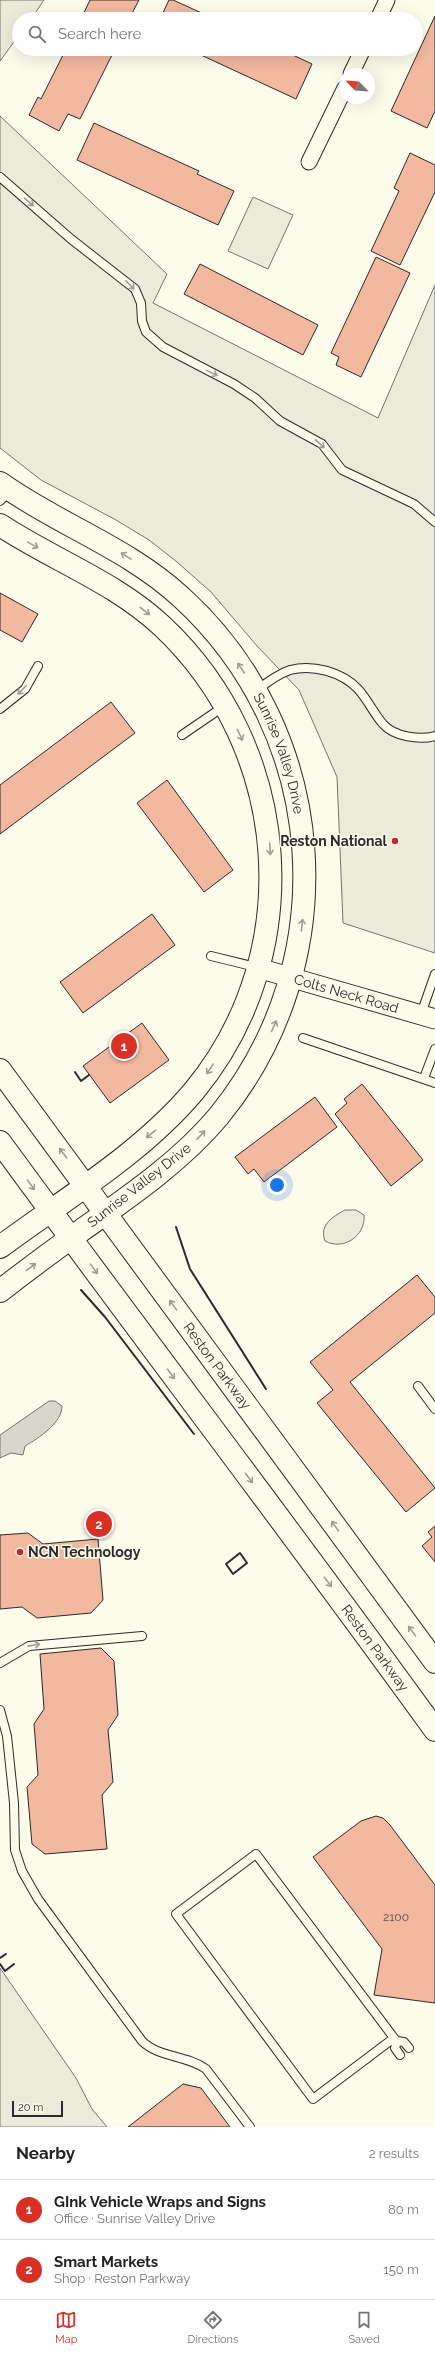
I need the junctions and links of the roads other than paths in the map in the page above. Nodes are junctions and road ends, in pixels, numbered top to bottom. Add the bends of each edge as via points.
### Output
1 (387, 0) edge
2 (381, 12) edge
3 (361, 56) edge
4 (355, 68) edge
5 (339, 100) edge
6 (309, 162) dead end
7 (0, 177) edge
8 (4, 492) edge
9 (435, 522) edge
10 (0, 525) edge
11 (38, 666) dead end
12 (256, 690) junction
13 (226, 706) junction
14 (0, 709) edge
15 (182, 736) dead end
16 (435, 736) edge
17 (211, 956) dead end
18 (258, 968) junction
19 (435, 974) edge
20 (292, 977) junction
21 (428, 1017) edge
22 (303, 1038) dead end
23 (435, 1049) edge
24 (0, 1070) edge
25 (424, 1078) junction
26 (435, 1083) edge
27 (0, 1142) edge
28 (86, 1184) junction
29 (50, 1210) junction
30 (106, 1213) junction
31 (71, 1238) junction
32 (0, 1246) edge
33 (0, 1291) edge
34 (418, 1386) dead end
35 (435, 1409) edge
36 (142, 1636) dead end
37 (435, 1662) edge
38 (0, 1663) edge
39 (0, 1710) edge
40 (435, 1730) edge
41 (396, 2040) junction
42 (409, 2048) dead end
43 (400, 2056) dead end
44 (250, 2127) edge

1 - 2 street
3 - 4 street
5 - 6 street
7 -> 9 lane via 71,239 135,289 141,303 146,332 163,347 234,384 255,398 280,421 322,444 342,470 414,504
12 -> 8 main road, Sunrise Valley Drive via 221,639 164,582 117,550
10 -> 13 main road, Sunrise Valley Drive via 115,590 145,611 189,654
11 -> 14 lane via 25,689
12 - 16 lane via 290,670 320,669 335,674 358,689 384,726 409,736
20 -> 12 main road, Sunrise Valley Drive via 304,906 305,872 301,822 285,755
13 - 15 lane
13 -> 18 main road, Sunrise Valley Drive via 252,763 261,792 270,841 270,898
17 - 18 lane
18 - 20 street, Colts Neck Road
18 -> 28 main road, Sunrise Valley Drive via 235,1027 203,1079 158,1128
19 - 21 lane
20 - 21 street, Colts Neck Road
30 -> 20 main road, Sunrise Valley Drive via 186,1151 218,1116 260,1055 284,1002
22 - 25 lane
23 - 25 lane
28 -> 24 main road, Reston Parkway
25 - 26 lane
27 -> 29 main road, Reston Parkway
28 - 29 main road, Sunrise Valley Drive
28 - 30 main road, Reston Parkway
29 - 31 main road, Reston Parkway
29 - 32 main road, Sunrise Valley Drive
30 - 31 main road, Sunrise Valley Drive
37 -> 30 main road, Reston Parkway
33 -> 31 main road, Sunrise Valley Drive
31 -> 40 main road, Reston Parkway via 361,1626
34 - 35 lane
38 -> 36 lane via 30,1646
39 - 44 lane via 8,1736 15,1850 32,1891 142,2041 151,2048 196,2063 206,2069
41 - 41 lane via 256,1854 176,1914 313,2099
41 - 42 lane via 404,2042
41 - 43 lane via 395,2048

